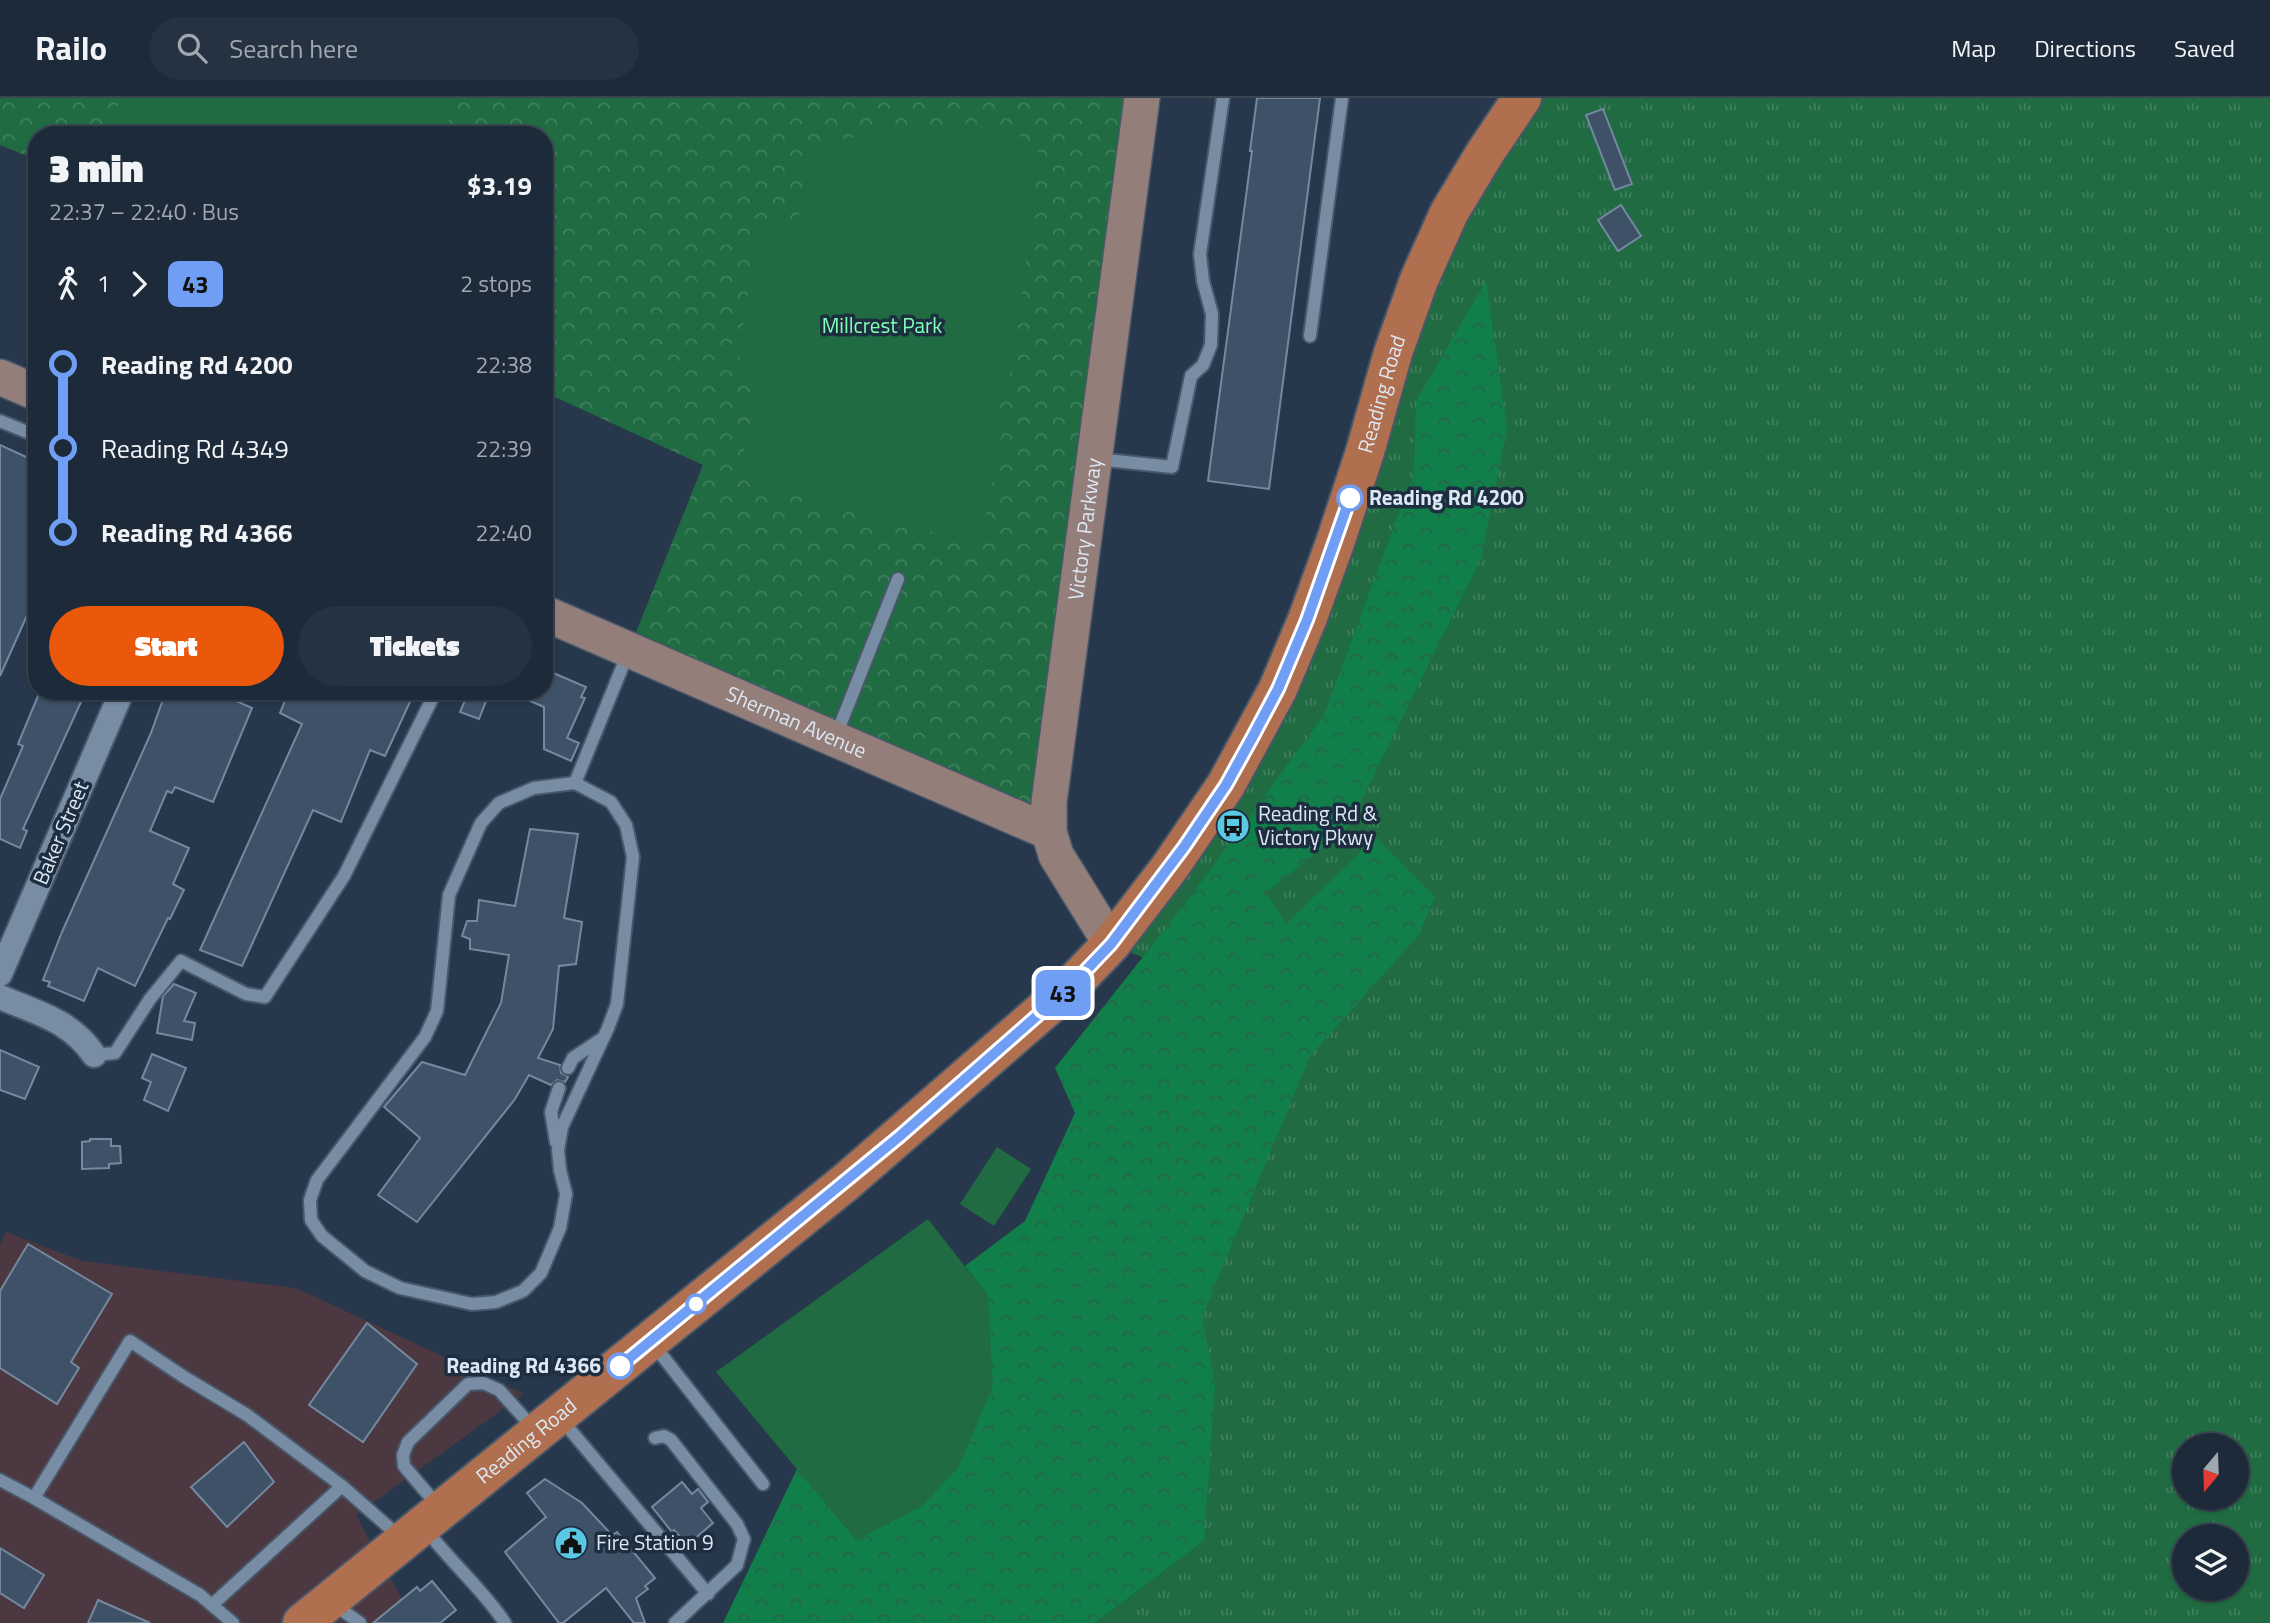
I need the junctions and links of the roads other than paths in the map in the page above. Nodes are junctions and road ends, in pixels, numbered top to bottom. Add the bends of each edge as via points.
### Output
1 (1142, 98) edge
2 (1223, 98) edge
3 (1342, 98) edge
4 (1522, 98) edge
5 (1310, 336) dead end
6 (0, 377) edge
7 (28, 389) edge
8 (0, 421) edge
9 (28, 432) edge
10 (1094, 458) junction
11 (898, 579) dead end
12 (553, 617) edge
13 (629, 650) junction
14 (118, 700) edge
15 (432, 700) edge
16 (835, 739) junction
17 (575, 783) junction
18 (1049, 832) junction
19 (1111, 944) junction
20 (0, 974) edge
21 (0, 997) edge
22 (604, 1038) junction
23 (94, 1055) joint
24 (568, 1068) dead end
25 (559, 1088) dead end
26 (558, 1150) junction
27 (650, 1341) junction
28 (548, 1425) junction
29 (655, 1438) dead end
30 (0, 1480) edge
31 (764, 1484) dead end
32 (342, 1486) junction
33 (34, 1498) junction
34 (423, 1525) junction
35 (708, 1594) junction
36 (212, 1605) junction
37 (315, 1612) edge
38 (233, 1623) edge
39 (360, 1623) edge
40 (505, 1623) edge
41 (675, 1623) edge

1 - 10 street, Victory Parkway
2 - 10 lane via 1200,254 1212,314 1211,345 1203,365 1191,376 1172,467
3 - 5 lane
4 - 19 main road, Reading Road via 1449,213 1419,280 1335,543 1278,689 1226,785
6 - 7 street
8 - 9 lane
10 - 18 street, Victory Parkway via 1052,775
11 - 16 lane
12 - 13 street, Sherman Avenue
13 - 16 street, Sherman Avenue
13 - 17 lane
14 - 20 street, Baker Street
15 - 23 lane via 344,876 265,997 246,994 181,961 115,1052
16 - 18 street, Sherman Avenue
17 - 22 lane via 611,802 626,825 632,857 617,1004
17 - 26 lane via 534,788 499,803 481,823 449,895 437,1011 425,1037 317,1180 310,1200 311,1220 322,1236 365,1271 400,1288 471,1304 496,1302 523,1291 541,1273 560,1228 566,1194
18 - 19 street, Victory Parkway via 1056,855
19 - 27 main road, Reading Road via 1070,987 900,1136
21 - 23 street via 71,1028
22 - 24 lane via 573,1058
22 - 26 lane via 562,1127
25 - 26 lane via 551,1112
27 - 28 main road, Reading Road
27 - 31 lane
28 - 34 main road, Reading Road
28 - 34 lane via 499,1390 483,1383 468,1384 408,1443 403,1455
28 - 35 lane
29 - 35 lane via 671,1440 744,1539 737,1565
30 - 33 lane
32 - 33 lane via 247,1415 130,1341
32 - 34 lane
32 - 36 lane
33 - 36 lane
34 - 37 main road, Reading Road
34 - 40 lane via 488,1597
35 - 41 lane
36 - 38 lane
37 - 39 lane

